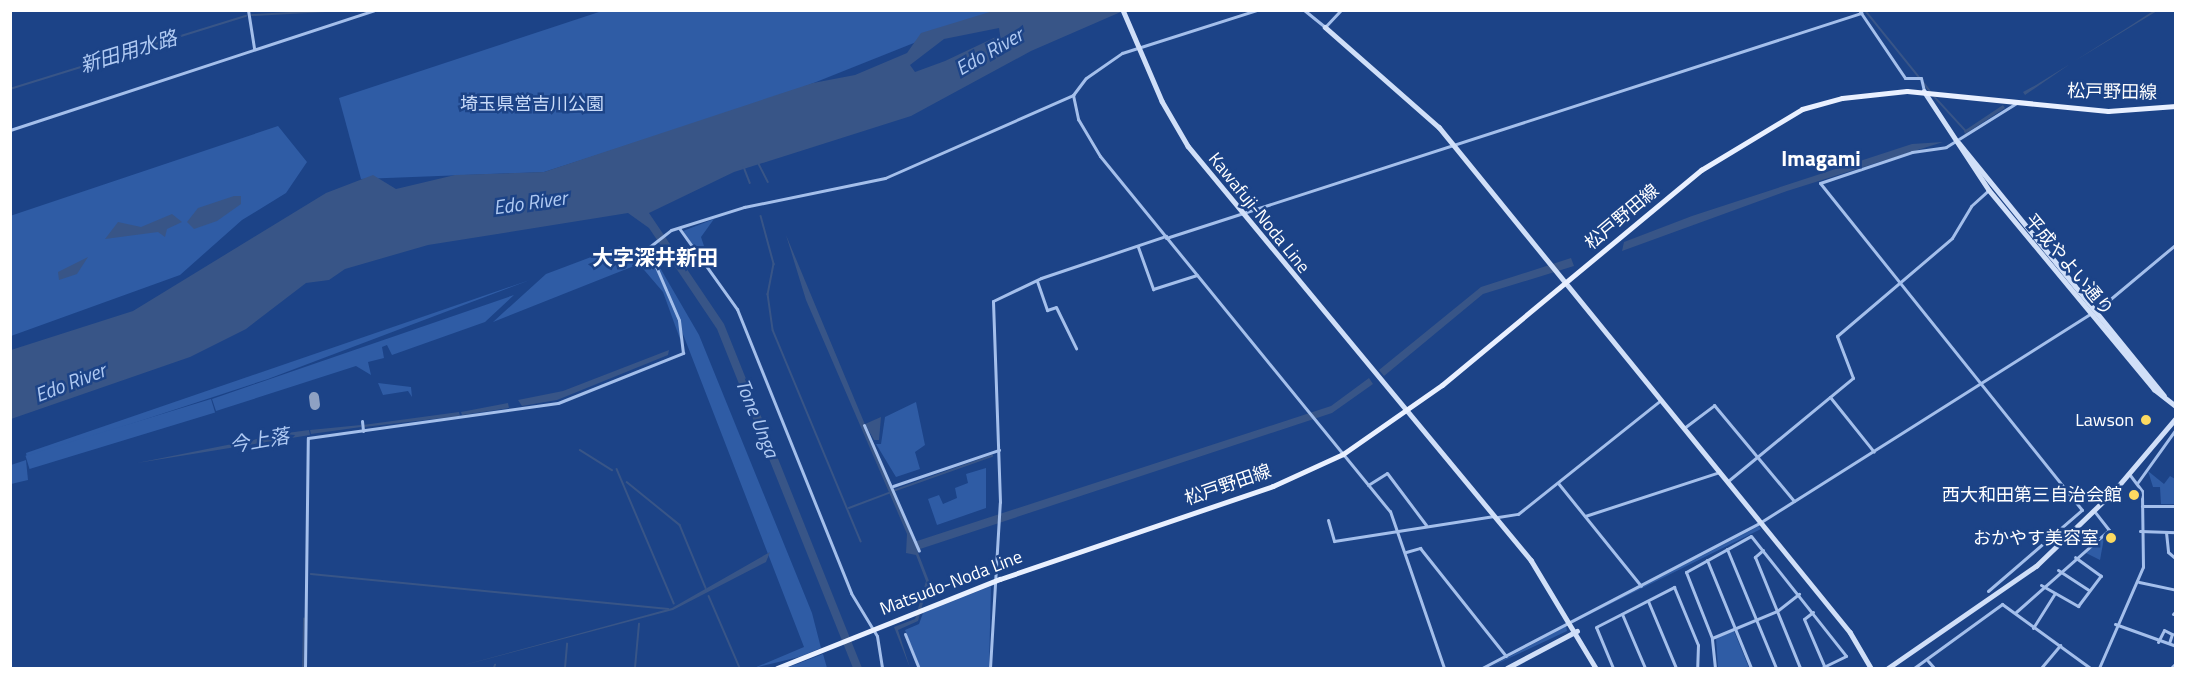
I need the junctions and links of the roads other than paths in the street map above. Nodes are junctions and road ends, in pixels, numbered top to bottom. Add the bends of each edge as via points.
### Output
1 (248, 10) edge
2 (374, 10) edge
3 (1123, 10) edge
4 (1257, 10) edge
5 (1304, 10) edge
6 (1341, 10) edge
7 (1860, 12) edge
8 (1326, 27) junction
9 (1137, 44) junction
10 (254, 49) junction
11 (1924, 91) junction
12 (1073, 95) junction
13 (2020, 101) junction
14 (2175, 106) edge
15 (10, 130) edge
16 (1957, 142) junction
17 (1453, 144) junction
18 (1989, 189) junction
19 (1241, 213) junction
20 (679, 228) junction
21 (1166, 237) junction
22 (2175, 244) edge
23 (1138, 246) junction
24 (1197, 275) junction
25 (1037, 280) junction
26 (1566, 283) junction
27 (1900, 283) junction
28 (2094, 312) junction
29 (1076, 348) dead end
30 (1984, 385) junction
31 (1830, 397) junction
32 (1661, 400) junction
33 (2175, 406) edge
34 (1405, 413) junction
35 (2175, 418) edge
36 (864, 425) dead end
37 (1684, 428) junction
38 (2175, 429) edge
39 (999, 450) junction
40 (1874, 452) junction
41 (1343, 454) junction
42 (1758, 458) junction
43 (1720, 472) junction
44 (2129, 474) junction
45 (1728, 482) junction
46 (1558, 483) junction
47 (2138, 483) junction
48 (1368, 485) junction
49 (892, 487) junction
50 (1794, 501) junction
51 (2142, 506) junction
52 (2175, 506) edge
53 (2094, 512) junction
54 (1585, 516) junction
55 (1497, 517) junction
56 (1328, 520) dead end
57 (1761, 522) junction
58 (1426, 525) junction
59 (1399, 529) junction
60 (2140, 531) junction
61 (2166, 532) junction
62 (2175, 532) edge
63 (1727, 549) junction
64 (1763, 550) junction
65 (919, 551) dead end
66 (1406, 552) junction
67 (2075, 557) junction
68 (2175, 559) edge
69 (1707, 560) junction
70 (2058, 570) junction
71 (2139, 582) junction
72 (1641, 585) junction
73 (2040, 585) junction
74 (2090, 590) junction
75 (2175, 590) edge
76 (1988, 591) dead end
77 (2055, 593) junction
78 (1798, 594) junction
79 (1648, 601) junction
80 (1777, 611) junction
81 (1813, 612) junction
82 (2016, 612) junction
83 (1622, 614) junction
84 (1756, 620) junction
85 (1571, 621) junction
86 (2115, 624) junction
87 (1735, 628) junction
88 (2032, 628) junction
89 (1577, 631) junction
90 (905, 634) dead end
91 (1712, 638) junction
92 (2158, 642) junction
93 (2169, 643) junction
94 (2060, 645) junction
95 (2175, 646) edge
96 (1506, 656) junction
97 (1928, 661) junction
98 (2175, 663) edge
99 (1823, 668) edge
100 (305, 669) edge
101 (777, 669) edge
102 (882, 669) edge
103 (919, 669) edge
104 (990, 669) edge
105 (1444, 669) edge
106 (1482, 669) edge
107 (1507, 669) edge
108 (1594, 669) edge
109 (1613, 669) edge
110 (1645, 669) edge
111 (1676, 669) edge
112 (1697, 669) edge
113 (1715, 669) edge
114 (1751, 669) edge
115 (1776, 669) edge
116 (1800, 669) edge
117 (1871, 669) edge
118 (1887, 669) edge
119 (1914, 669) edge
120 (1934, 669) edge
121 (2041, 669) edge
122 (2090, 669) edge
123 (2099, 669) edge
124 (2171, 669) edge

1 - 10 street
2 - 10 street
3 - 9 street, Kawafuji-Noda Line
4 - 9 street
5 - 8 street
6 - 8 street
7 - 11 street via 1905,78 1921,78
7 - 17 street
8 - 17 street via 1424,112
9 - 12 street via 1089,75
9 - 19 street, Kawafuji-Noda Line via 1188,146
10 - 15 street
11 - 13 main road, 松戸野田線
11 - 16 street, 平成やよい通り
11 - 26 main road, 松戸野田線 via 1842,98 1768,126 1701,170
12 - 20 street via 873,182 744,207
12 - 21 street via 1078,119 1096,150
13 - 14 main road, 松戸野田線 via 2108,111
13 - 16 street
16 - 18 street, 平成やよい通り
16 - 27 street via 1820,183
16 - 28 street, 平成やよい通り
17 - 19 street
17 - 26 street
18 - 27 street via 1952,238
18 - 28 street, 平成やよい通り
19 - 21 street
19 - 34 street, Kawafuji-Noda Line
20 - 100 street via 648,248 680,320 683,353 558,402 362,426 308,438
20 - 102 street via 737,309 851,593 877,636
21 - 23 street
21 - 24 street
22 - 28 street
23 - 24 street via 1153,289
23 - 25 street
24 - 41 street
25 - 29 street via 1047,310 1056,307
25 - 39 street via 993,301
26 - 32 street
26 - 34 main road, 松戸野田線
27 - 30 street
27 - 31 street via 1837,336 1853,378
28 - 30 street
28 - 33 street, 平成やよい通り
30 - 40 street
30 - 76 street via 2082,510
31 - 40 street
31 - 42 street
32 - 37 street
32 - 46 street
34 - 41 main road, 松戸野田線
34 - 55 street, Kawafuji-Noda Line
35 - 44 street
36 - 49 street
37 - 42 street via 1714,405
37 - 43 street
38 - 47 street
39 - 49 street
39 - 104 street
40 - 50 street
41 - 48 street
41 - 101 main road, Matsudo-Noda Line, bridge via 1273,486 1000,579
42 - 45 street
42 - 50 street
43 - 45 street
43 - 54 street
44 - 47 street
44 - 53 street
45 - 57 street
46 - 54 street
46 - 55 street via 1518,514
47 - 51 street
48 - 58 street via 1387,473
48 - 59 street
49 - 65 street
50 - 57 street
51 - 52 street
51 - 60 street
53 - 67 street via 2109,530
53 - 118 street via 1995,599
54 - 72 street
55 - 58 street
55 - 85 street, Kawafuji-Noda Line
56 - 59 street via 1334,541
57 - 72 street
57 - 117 street via 1857,640
58 - 59 street
59 - 66 street
60 - 61 street
60 - 71 street
61 - 62 street
61 - 68 street via 2168,552
63 - 64 street via 1751,536
63 - 69 street
63 - 84 street
64 - 78 street
64 - 80 street via 1755,557
66 - 96 street via 1420,548
66 - 105 street
67 - 70 street
67 - 74 street via 2101,576
69 - 87 street
69 - 91 street via 1686,572
70 - 73 street
70 - 74 street
71 - 75 street
71 - 86 street
72 - 85 street
73 - 77 street
73 - 82 street
74 - 77 street via 2078,606
77 - 88 street
78 - 80 street
78 - 81 street
79 - 83 street
79 - 111 street
79 - 112 street via 1674,587 1698,645
80 - 84 street
80 - 116 street
81 - 99 street via 1804,619
81 - 99 street via 1846,657
82 - 88 street
82 - 97 street via 2002,603
83 - 109 street via 1596,627
83 - 110 street
84 - 87 street
84 - 115 street
85 - 89 street, Kawafuji-Noda Line
85 - 96 street
86 - 92 street
86 - 123 street
87 - 91 street
87 - 114 street
88 - 94 street
89 - 107 street
89 - 108 street, Kawafuji-Noda Line
90 - 103 street
91 - 113 street
92 - 93 street
92 - 93 street via 2164,630 2172,634
93 - 95 street
94 - 121 street
94 - 122 street
96 - 106 street
97 - 119 street
97 - 120 street
98 - 124 street

